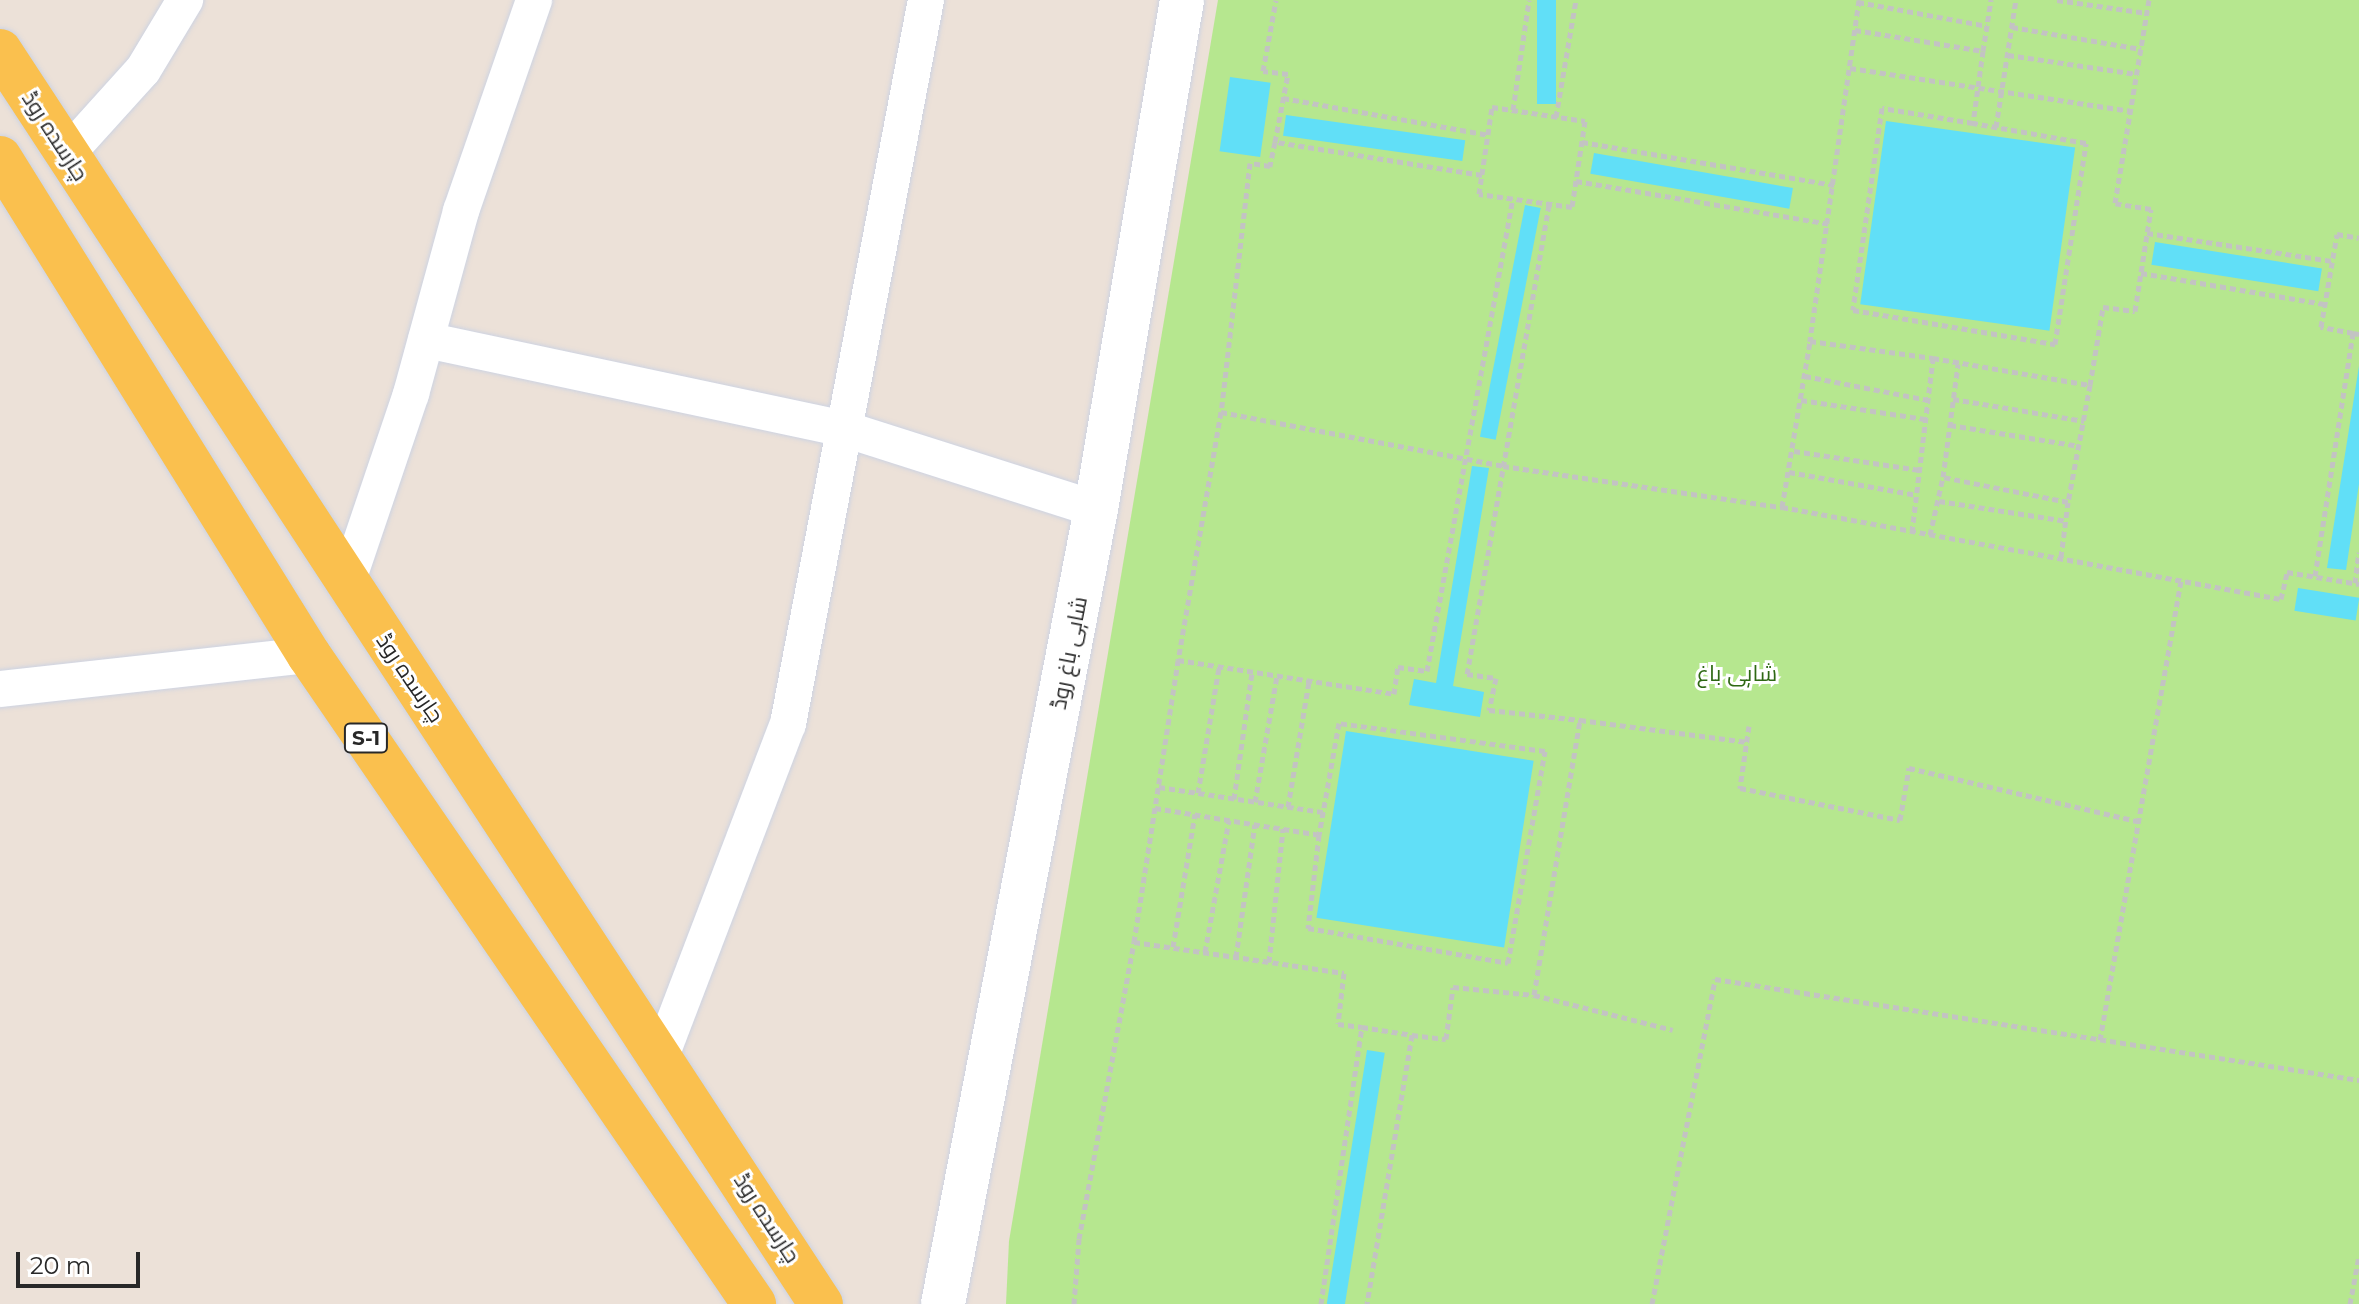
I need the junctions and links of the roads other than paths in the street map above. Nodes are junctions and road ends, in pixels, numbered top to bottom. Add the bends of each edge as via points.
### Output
1 (185, 0) edge
2 (534, 0) edge
3 (926, 0) edge
4 (1182, 0) edge
5 (0, 51) edge
6 (67, 154) junction
7 (0, 158) edge
8 (426, 340) junction
9 (848, 430) junction
10 (1096, 509) junction
11 (347, 583) junction
12 (309, 655) junction
13 (0, 689) edge
14 (661, 1056) junction
15 (754, 1304) edge
16 (821, 1304) edge
17 (943, 1304) edge

1 - 6 street via 143,70
2 - 8 street via 461,211
3 - 9 street
4 - 10 street, شاہی باغ روڈ
5 - 6 main road, چارسدہ روڈ
6 - 11 main road, چارسدہ روڈ
7 - 12 main road, S-1
8 - 9 street
8 - 11 street
9 - 10 street
9 - 14 street via 788,724
10 - 17 street, شاہی باغ روڈ
11 - 14 main road, چارسدہ روڈ
12 - 13 street
12 - 15 main road, S-1
14 - 16 main road, چارسدہ روڈ

